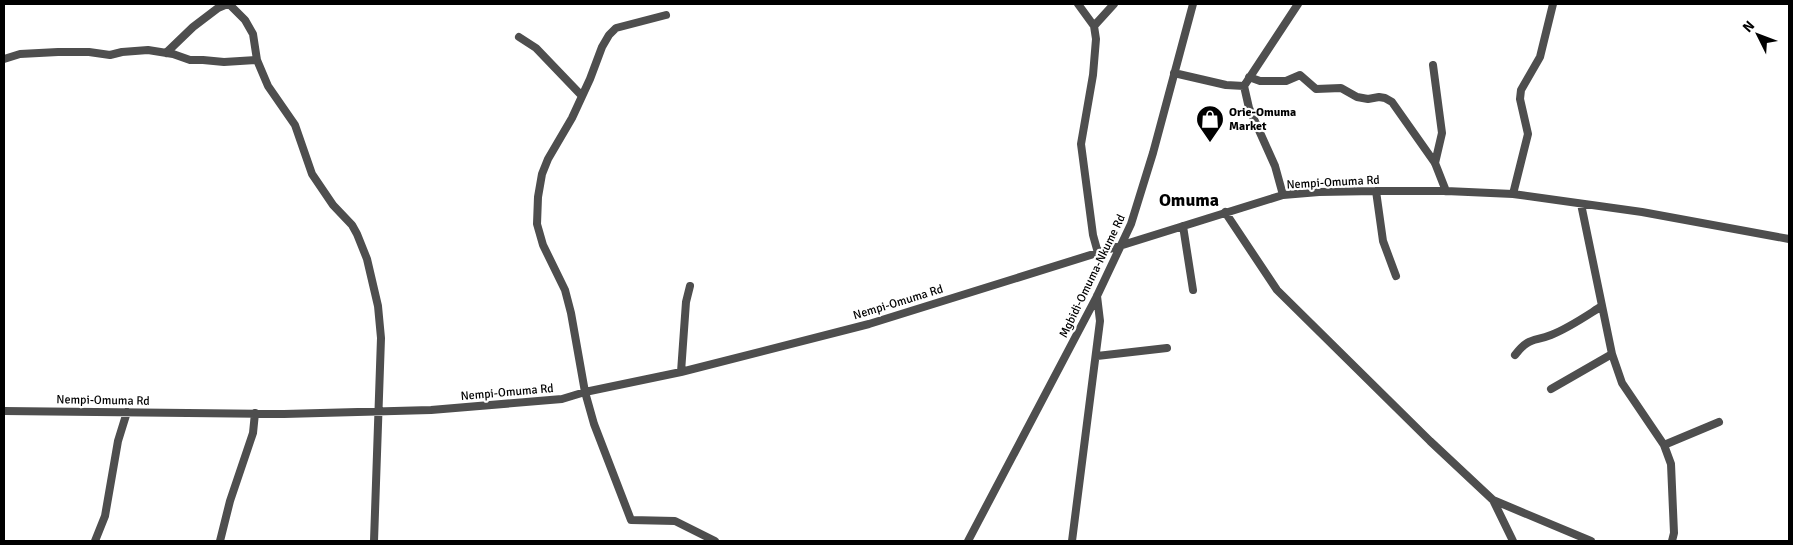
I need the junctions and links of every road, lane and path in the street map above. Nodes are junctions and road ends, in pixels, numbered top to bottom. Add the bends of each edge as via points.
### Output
1 (1078, 4) edge
2 (1114, 4) edge
3 (1193, 4) edge
4 (1298, 4) edge
5 (1553, 4) edge
6 (666, 15) dead end
7 (1094, 26) junction
8 (519, 37) dead end
9 (166, 53) junction
10 (4, 59) edge
11 (257, 60) junction
12 (1433, 65) dead end
13 (1174, 73) junction
14 (1249, 77) junction
15 (1244, 86) junction
16 (582, 96) junction
17 (1435, 163) junction
18 (1376, 191) junction
19 (1446, 191) junction
20 (1513, 194) junction
21 (1283, 195) junction
22 (1581, 204) junction
23 (1225, 212) junction
24 (1183, 226) junction
25 (1789, 239) edge
26 (1121, 245) junction
27 (1098, 253) junction
28 (1396, 276) dead end
29 (690, 286) dead end
30 (1193, 290) dead end
31 (1096, 296) junction
32 (1602, 306) junction
33 (1167, 348) dead end
34 (1612, 354) junction
35 (1515, 355) dead end
36 (1097, 356) junction
37 (681, 372) junction
38 (1551, 388) dead end
39 (586, 392) junction
40 (4, 410) edge
41 (378, 411) junction
42 (127, 412) junction
43 (255, 414) junction
44 (1719, 422) dead end
45 (1664, 445) junction
46 (1493, 500) junction
47 (95, 541) edge
48 (220, 541) edge
49 (374, 541) edge
50 (715, 541) edge
51 (968, 541) edge
52 (1072, 541) edge
53 (1513, 541) edge
54 (1591, 541) edge
55 (1672, 541) edge

1 - 7 street
2 - 7 street
3 - 13 street, Mgbidi-Omuma-Nkume Rd
4 - 14 street
5 - 20 street via 1540,56 1521,90 1528,134
6 - 16 street via 616,28 602,47
7 - 27 street via 1093,75 1081,144
8 - 16 street via 536,48
9 - 10 street via 148,50 110,55 58,52 20,54
9 - 11 street via 190,60
9 - 11 street via 218,8 230,5 253,34
11 - 41 street via 268,86 295,126 312,174 354,228 367,259 378,306 381,338
12 - 17 street via 1442,133
13 - 15 street
13 - 26 street, Mgbidi-Omuma-Nkume Rd via 1141,193
14 - 15 street
14 - 17 street via 1260,81 1286,80 1300,75 1316,89 1341,88 1357,97 1385,98 1392,102
15 - 21 street via 1249,108 1275,166
16 - 39 street via 542,174 537,224 565,290
17 - 19 street
18 - 19 street, Nempi-Omuma Rd
18 - 21 street, Nempi-Omuma Rd
18 - 28 street via 1383,241
19 - 20 street, Nempi-Omuma Rd
20 - 22 street, Nempi-Omuma Rd
21 - 23 street, Nempi-Omuma Rd
22 - 25 street, Nempi-Omuma Rd
22 - 32 street
23 - 24 street, Nempi-Omuma Rd
23 - 46 street via 1278,290
24 - 26 street, Nempi-Omuma Rd
24 - 30 street
26 - 27 street, Nempi-Omuma Rd
26 - 31 street, Mgbidi-Omuma-Nkume Rd
27 - 37 street, Nempi-Omuma Rd via 869,324
29 - 37 street
31 - 36 street via 1100,320
31 - 51 street, Mgbidi-Omuma-Nkume Rd
32 - 34 street
32 - 35 street via 1550,336 1530,340
33 - 36 street
34 - 38 street
34 - 45 street via 1622,384
36 - 52 street
37 - 39 street, Nempi-Omuma Rd
39 - 41 street, Nempi-Omuma Rd via 562,399 432,410
39 - 50 street via 594,424 631,520 675,521
40 - 42 street, Nempi-Omuma Rd
41 - 43 street, Nempi-Omuma Rd
41 - 49 street
42 - 43 street, Nempi-Omuma Rd
42 - 47 street via 118,441 105,516
43 - 48 street
44 - 45 street
45 - 55 street via 1671,464
46 - 53 street
46 - 54 street

